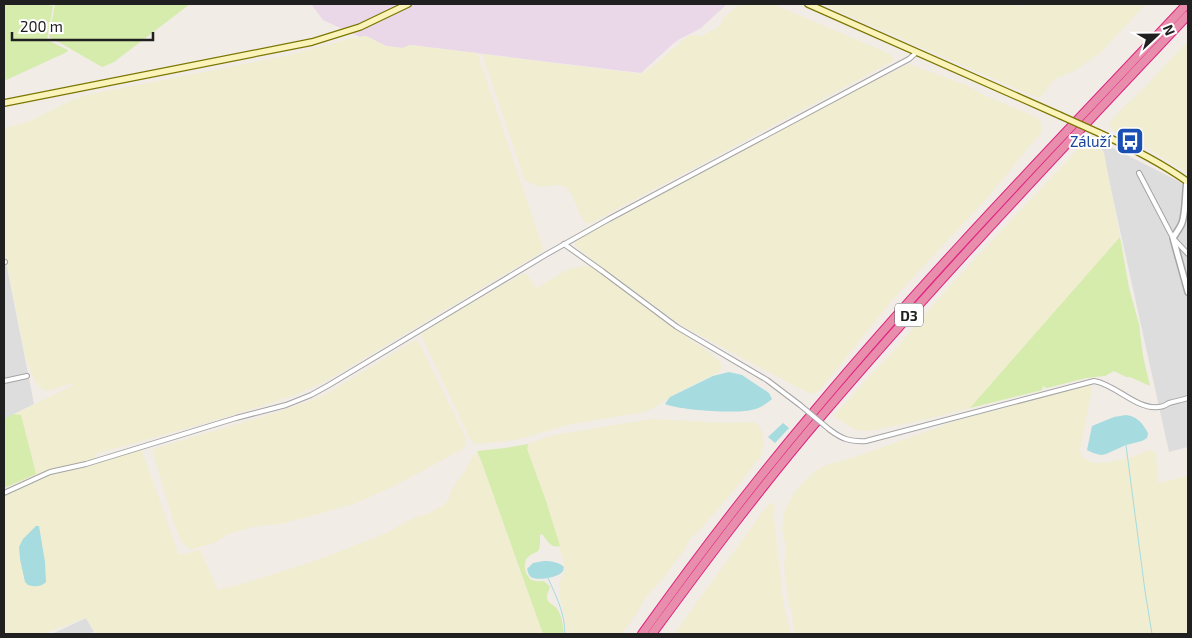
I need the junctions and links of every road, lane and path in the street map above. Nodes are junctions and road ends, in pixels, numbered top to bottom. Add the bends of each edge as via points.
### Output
1 (408, 4) edge
2 (808, 4) edge
3 (1187, 4) edge
4 (1188, 15) edge
5 (917, 52) junction
6 (4, 102) edge
7 (1139, 173) dead end
8 (1188, 182) edge
9 (1173, 238) junction
10 (564, 244) junction
11 (1188, 254) edge
12 (1188, 292) edge
13 (28, 376) dead end
14 (4, 381) edge
15 (1188, 398) edge
16 (4, 493) edge
17 (642, 634) edge
18 (652, 634) edge

1 - 6 main road via 360,26 312,42
2 - 5 main road
3 - 17 highway, D3 via 866,351 756,482
4 - 18 highway, D3 via 872,357 763,488
5 - 8 main road, bridge via 1141,152
5 - 10 street
7 - 9 street
8 - 9 street via 1182,223
9 - 11 street
9 - 12 street
10 - 15 street, bridge via 686,334 767,380 841,438 855,442 1094,381 1151,407
10 - 16 street via 311,395 286,405 50,472
13 - 14 street

